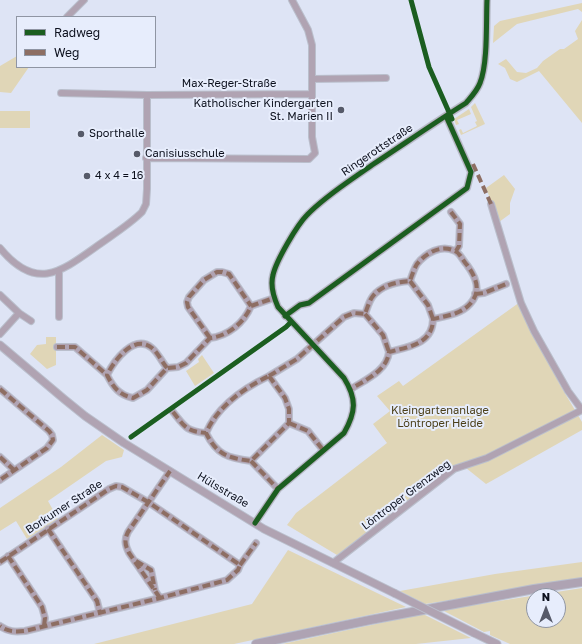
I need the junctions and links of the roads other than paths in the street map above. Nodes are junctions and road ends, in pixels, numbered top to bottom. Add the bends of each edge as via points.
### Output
1 (84, 0) edge
2 (292, 0) edge
3 (487, 0) edge
4 (68, 16) edge
5 (386, 78) dead end
6 (312, 79) junction
7 (61, 93) dead end
8 (312, 94) junction
9 (147, 95) junction
10 (446, 116) junction
11 (146, 158) junction
12 (491, 204) dead end
13 (451, 212) dead end
14 (0, 248) edge
15 (456, 251) junction
16 (59, 271) junction
17 (410, 281) junction
18 (506, 284) dead end
19 (475, 294) junction
20 (0, 295) edge
21 (274, 298) junction
22 (252, 306) junction
23 (19, 313) junction
24 (365, 314) junction
25 (286, 316) junction
26 (59, 317) dead end
27 (433, 319) junction
28 (31, 321) dead end
29 (0, 334) edge
30 (210, 338) junction
31 (0, 344) edge
32 (313, 345) junction
33 (57, 347) dead end
34 (389, 352) junction
35 (167, 368) junction
36 (107, 375) junction
37 (269, 376) junction
38 (0, 389) edge
39 (351, 389) junction
40 (582, 410) edge
41 (173, 412) dead end
42 (289, 423) junction
43 (206, 433) junction
44 (323, 450) junction
45 (0, 457) edge
46 (251, 461) junction
47 (14, 470) junction
48 (170, 471) junction
49 (0, 480) edge
50 (278, 489) junction
51 (148, 502) junction
52 (256, 523) junction
53 (48, 529) junction
54 (256, 543) dead end
55 (8, 556) junction
56 (0, 562) edge
57 (332, 562) junction
58 (240, 565) junction
59 (582, 582) edge
60 (160, 598) junction
61 (100, 613) junction
62 (0, 626) edge
63 (44, 626) junction
64 (256, 644) edge
65 (497, 644) edge

1 - 4 street
2 - 6 street via 311,36
3 - 10 street, Ringerottstraße via 484,70 480,84 466,103
5 - 6 street
6 - 8 street
7 - 9 street, Max-Reger-Straße
8 - 9 street, Max-Reger-Straße
8 - 11 street via 312,137 315,153 309,158
9 - 11 street
10 - 21 street, Ringerottstraße via 346,183 307,214 298,225 273,276
10 - 25 street via 471,172 467,188 309,303 300,305
11 - 16 street via 146,204 142,212
12 - 40 street via 524,309 568,391
13 - 15 street via 460,224 459,246
14 - 16 street via 16,264 30,272 44,274
15 - 17 street via 445,248 429,253 417,264
15 - 19 street via 475,276
16 - 26 street
17 - 24 street via 388,284 373,296
17 - 27 street via 428,305
18 - 19 street
19 - 27 street via 463,310
20 - 23 street
21 - 22 street
21 - 25 street, Ringerottstraße via 278,308
22 - 30 street via 238,325 220,336
22 - 30 street via 228,274 217,272 204,280 187,302
23 - 28 street
23 - 29 street
24 - 32 street via 354,313 344,317
24 - 34 street via 383,335
25 - 32 street, Ringerottstraße
27 - 34 street via 431,332 425,338 416,344
30 - 35 street via 186,364
31 - 48 street, Hülsstraße via 85,416
32 - 37 street via 297,359
32 - 39 street, Ringerottstraße
33 - 36 street via 75,347
34 - 39 street via 381,370
35 - 36 street via 147,390 133,398 117,391
35 - 36 street via 152,348 137,344 128,347 110,367
37 - 42 street via 285,398 289,409
37 - 43 street via 222,408 210,422
38 - 47 street via 49,431 53,440 47,448
39 - 44 street, Ringerottstraße via 354,400 350,422 344,433
40 - 57 street, Löntroper Grenzweg via 487,458 454,470
41 - 43 street via 187,429
42 - 44 street via 308,431
42 - 46 street
43 - 46 street via 211,444 221,453 234,459
44 - 50 street, Ringerottstraße
45 - 47 street
46 - 50 street
47 - 49 street
48 - 51 street
48 - 52 street, Hülsstraße
50 - 52 street, Ringerottstraße
51 - 53 street, Borkumer Straße via 116,486
51 - 58 street, Borkumer Straße
51 - 60 street via 125,539 134,560
52 - 57 street, Hülsstraße
53 - 55 street, Borkumer Straße
53 - 61 street via 97,602
54 - 58 street
55 - 56 street, Borkumer Straße
55 - 63 street via 42,607
57 - 65 street, Hülsstraße, bridge
58 - 60 street via 227,580
59 - 64 main road via 378,618
60 - 61 street
61 - 63 street
62 - 63 street via 15,632

